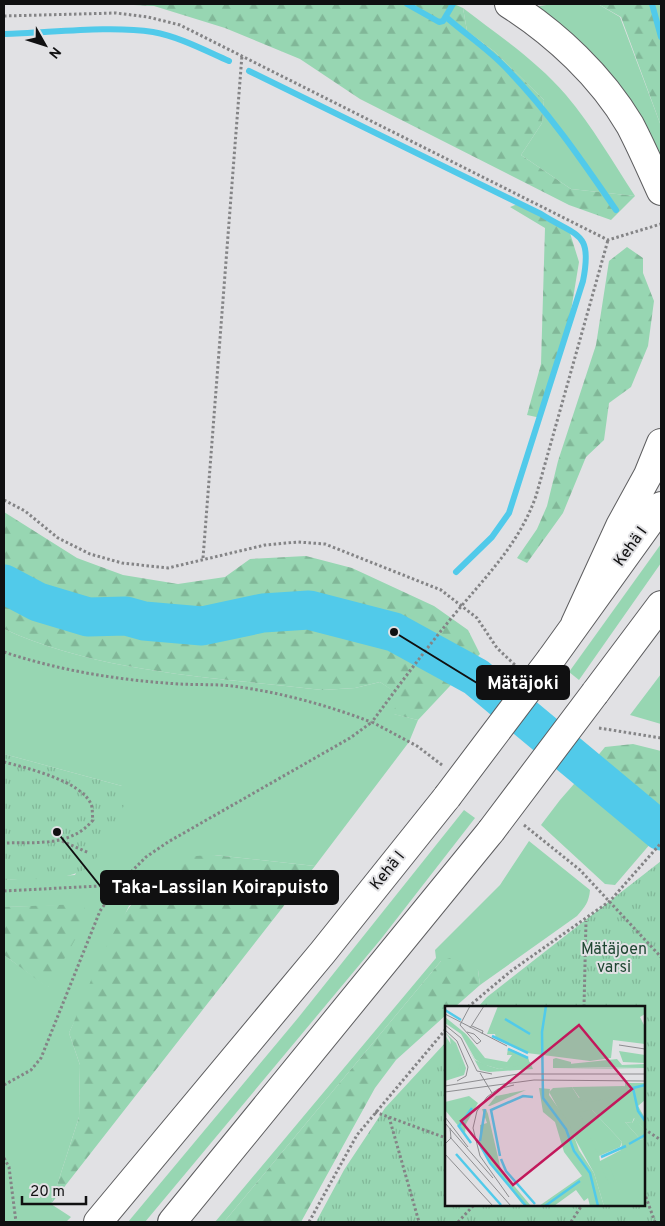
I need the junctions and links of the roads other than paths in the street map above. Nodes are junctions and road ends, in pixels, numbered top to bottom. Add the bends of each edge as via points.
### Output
1 (509, 4) edge
2 (661, 191) edge
3 (661, 443) edge
4 (661, 506) edge
5 (661, 605) edge
6 (575, 624) junction
7 (98, 1222) edge
8 (172, 1222) edge

1 - 2 highway via 559,40 609,96 629,124
3 - 6 highway
4 - 6 highway, Kehä I
5 - 8 highway, bridge via 491,831
6 - 7 highway, Kehä I, bridge via 447,797 323,952

